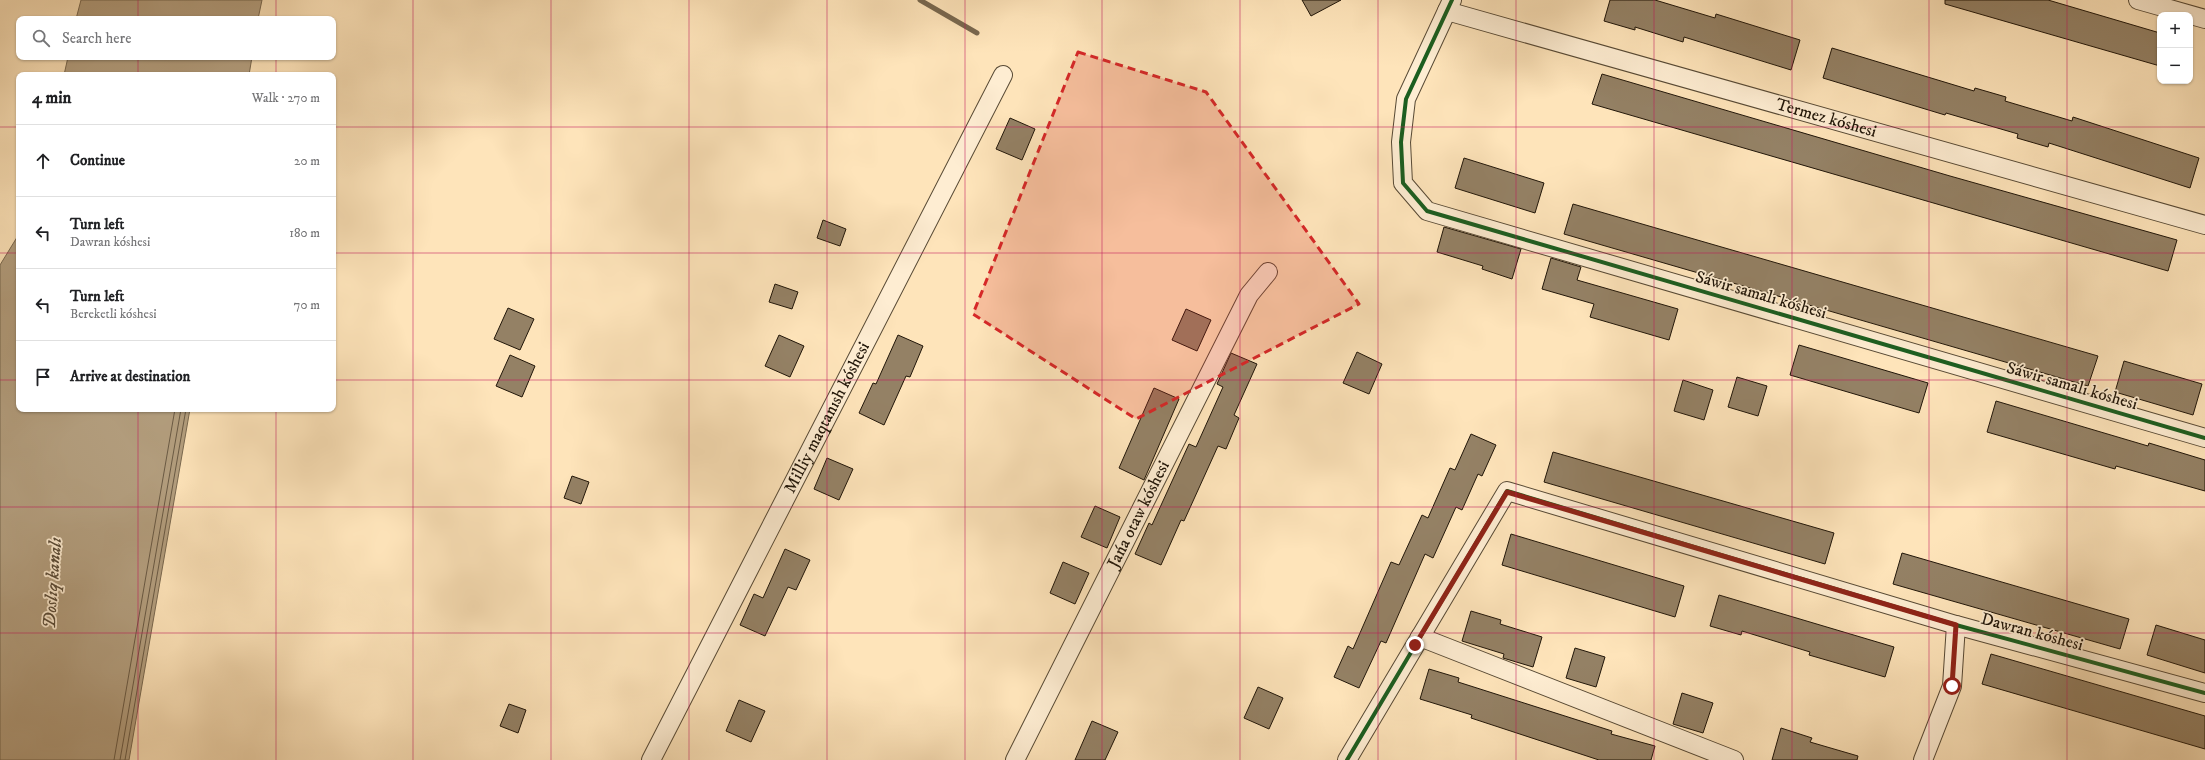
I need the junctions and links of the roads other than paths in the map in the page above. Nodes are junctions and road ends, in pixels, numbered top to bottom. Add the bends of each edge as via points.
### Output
1 (2138, 0) edge
2 (1449, 5) edge
3 (2205, 19) edge
4 (1004, 76) dead end
5 (2205, 225) edge
6 (1268, 272) dead end
7 (2205, 438) edge
8 (1956, 625) junction
9 (1420, 636) junction
10 (2205, 693) edge
11 (651, 760) edge
12 (1015, 760) edge
13 (1347, 760) edge
14 (1734, 760) edge
15 (1923, 760) edge

1 - 3 street
2 - 5 street, Termez kóshesi
2 - 7 street, Sáwir samalı kóshesi via 1406,99 1401,142 1403,183 1427,211
4 - 11 street, Milliy maqtanısh kóshesi
6 - 12 street, Jańa otaw kóshesi via 1249,295
8 - 9 street, Dawran kóshesi via 1507,492
8 - 10 street, Dawran kóshesi
8 - 15 street via 1952,686
9 - 13 street
9 - 14 street

